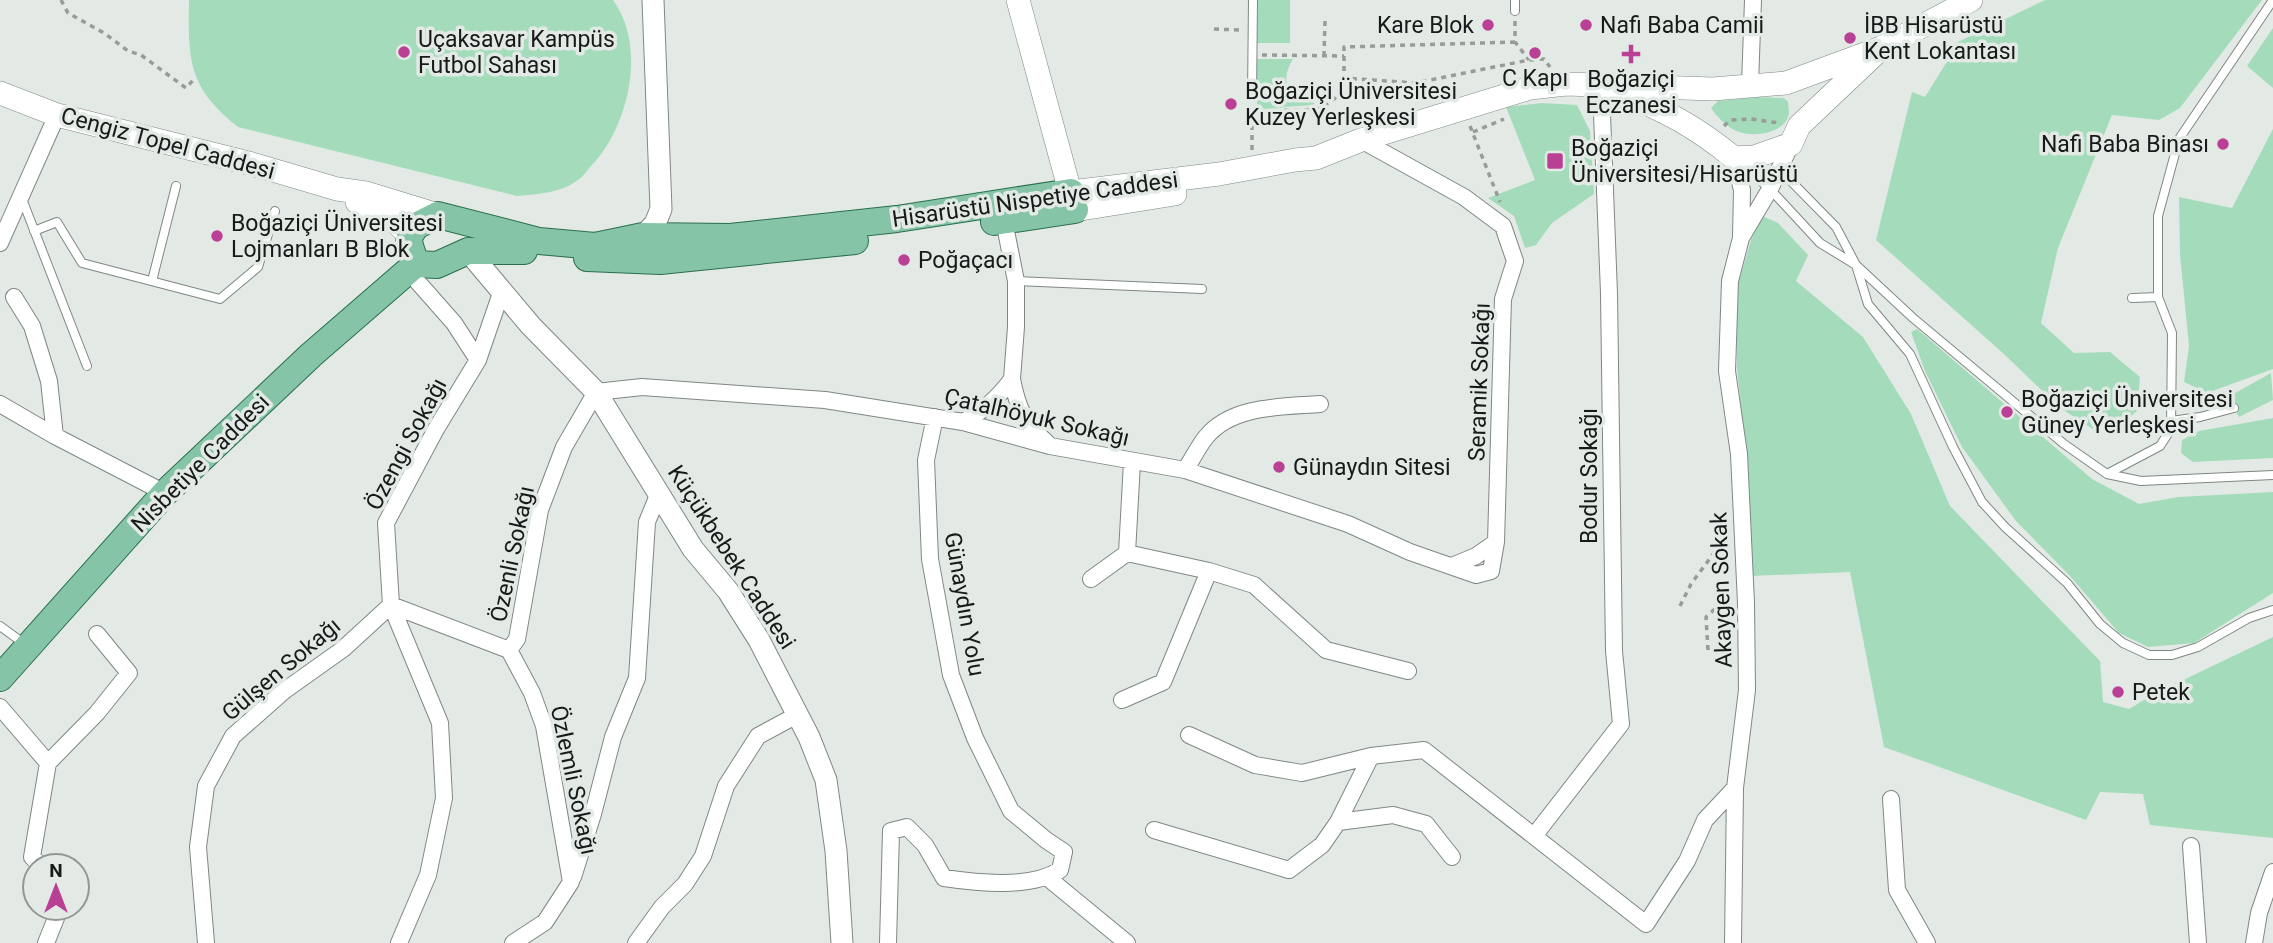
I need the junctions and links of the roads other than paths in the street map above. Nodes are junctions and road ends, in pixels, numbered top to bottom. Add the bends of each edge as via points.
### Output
1 (653, 0) edge
2 (1018, 0) edge
3 (1252, 0) edge
4 (1515, 0) edge
5 (1753, 0) edge
6 (1971, 0) edge
7 (2273, 0) edge
8 (1515, 11) road end
9 (1881, 48) junction
10 (1786, 83) junction
11 (1750, 85) junction
12 (1604, 86) junction
13 (1713, 89) junction
14 (0, 93) edge
15 (1252, 97) road end
16 (57, 115) junction
17 (1795, 134) junction
18 (1707, 136) junction
19 (1361, 140) junction
20 (1317, 158) junction
21 (1734, 158) junction
22 (1779, 169) junction
23 (176, 186) dead end
24 (337, 189) junction
25 (1770, 189) junction
26 (21, 197) junction
27 (1073, 201) junction
28 (275, 211) dead end
29 (448, 217) junction
30 (1004, 220) junction
31 (34, 231) junction
32 (410, 235) junction
33 (643, 236) junction
34 (1741, 238) junction
35 (0, 243) edge
36 (468, 251) junction
37 (1856, 265) junction
38 (412, 268) junction
39 (152, 281) junction
40 (1016, 281) junction
41 (1202, 289) dead end
42 (501, 293) junction
43 (2158, 296) junction
44 (14, 297) dead end
45 (2132, 298) dead end
46 (478, 360) junction
47 (87, 366) dead end
48 (1012, 379) junction
49 (596, 392) junction
50 (0, 404) edge
51 (1320, 404) dead end
52 (2234, 408) dead end
53 (935, 417) junction
54 (2171, 421) junction
55 (962, 422) junction
56 (55, 436) junction
57 (1050, 446) junction
58 (1132, 462) junction
59 (1185, 470) junction
60 (2107, 474) junction
61 (2273, 475) edge
62 (165, 493) junction
63 (659, 493) junction
64 (1127, 553) junction
65 (1452, 566) joint
66 (1209, 571) junction
67 (1091, 579) dead end
68 (391, 605) junction
69 (2273, 610) edge
70 (0, 626) edge
71 (97, 634) dead end
72 (28, 647) junction
73 (509, 650) junction
74 (1408, 671) dead end
75 (0, 678) edge
76 (1122, 699) dead end
77 (0, 707) edge
78 (797, 715) junction
79 (1189, 735) dead end
80 (1371, 756) junction
81 (48, 763) junction
82 (1735, 789) junction
83 (1891, 799) dead end
84 (1338, 822) junction
85 (1154, 830) dead end
86 (1534, 836) junction
87 (2191, 846) dead end
88 (33, 852) edge
89 (1452, 857) dead end
90 (2273, 872) edge
91 (1048, 878) junction
92 (571, 883) junction
93 (54, 922) edge
94 (46, 943) edge
95 (206, 943) edge
96 (399, 943) edge
97 (513, 943) edge
98 (636, 943) edge
99 (842, 943) edge
100 (888, 943) edge
101 (1127, 943) edge
102 (1733, 943) edge
103 (1927, 943) edge
104 (2198, 943) edge
105 (2254, 943) edge

1 - 33 street via 661,209
2 - 27 main road
3 - 15 lane
4 - 8 lane
5 - 11 street
6 - 9 main road, Hisarüstü Nispetiye Caddesi
7 - 43 lane via 2179,139 2158,216
9 - 10 main road, Hisarüstü Nispetiye Caddesi
9 - 17 main road, Hisarüstü Nispetiye Caddesi
10 - 11 main road, Hisarüstü Nispetiye Caddesi
10 - 17 main road via 1801,111
11 - 13 main road, Hisarüstü Nispetiye Caddesi
12 - 13 main road, Hisarüstü Nispetiye Caddesi
12 - 18 main road, Hisarüstü Nispetiye Caddesi via 1663,109
12 - 19 main road, Hisarüstü Nispetiye Caddesi via 1530,88
12 - 86 street, Bodur Sokağı via 1614,638 1621,724
13 - 18 main road via 1698,120
14 - 16 main road, Cengiz Topel Caddesi
16 - 24 main road, Cengiz Topel Caddesi
16 - 26 street
17 - 21 main road, Hisarüstü Nispetiye Caddesi via 1754,157
17 - 22 street
18 - 21 main road, Hisarüstü Nispetiye Caddesi
19 - 20 main road, Hisarüstü Nispetiye Caddesi
19 - 65 street, Seramik Sokağı via 1464,197 1503,226 1515,261 1503,299 1496,542 1491,571 1476,575
20 - 27 main road, Hisarüstü Nispetiye Caddesi
20 - 27 main road via 1266,179
21 - 25 lane
21 - 34 street via 1742,190
22 - 25 street
22 - 37 lane via 1836,227
23 - 39 lane
24 - 29 main road
24 - 32 main road
25 - 34 street
25 - 37 lane via 1820,243
26 - 31 lane
26 - 35 street
27 - 30 main road
27 - 33 main road, Hisarüstü Nispetiye Caddesi via 730,237
28 - 39 lane via 258,267 220,299
29 - 32 main road via 416,226
29 - 33 main road, Hisarüstü Nispetiye Caddesi via 497,232 572,245 596,246
29 - 36 main road via 466,234
30 - 36 main road via 813,247 660,261 508,249
30 - 40 street
31 - 39 lane via 57,222 82,263
31 - 47 lane
32 - 38 main road
34 - 82 street, Akaygen Sokak via 1730,281 1727,371 1739,454 1747,690
36 - 38 main road via 437,265
36 - 42 street, Küçükbebek Caddesi
37 - 60 lane via 1913,318
37 - 69 lane via 1868,304 1910,354 1982,502 2067,583 2100,624 2123,643 2149,655 2172,655
38 - 46 street
38 - 62 main road, Nisbetiye Caddesi via 311,355
40 - 41 lane
40 - 48 street
42 - 46 street, Özengi Sokağı
42 - 49 street, Küçükbebek Caddesi
43 - 45 lane
43 - 54 lane via 2172,333
44 - 56 street via 32,326 49,381
46 - 68 street, Özengi Sokağı via 386,523
48 - 55 street via 982,412
48 - 57 street via 1017,406 1030,428
49 - 53 street, Çatalhöyuk Sokağı via 642,387 799,398
49 - 63 street, Küçükbebek Caddesi
49 - 73 street, Özenli Sokağı via 564,447 540,510 517,639
50 - 56 street
51 - 59 street via 1235,416 1207,436
52 - 54 lane
53 - 55 street, Çatalhöyuk Sokağı
53 - 91 street, Günaydın Yolu via 926,460 930,559 951,675 1011,811 1064,852 1060,870
54 - 60 lane via 2161,446
55 - 57 street, Çatalhöyuk Sokağı
56 - 62 street
57 - 58 street, Çatalhöyuk Sokağı
58 - 59 street, Çatalhöyuk Sokağı
58 - 64 street
59 - 65 street, Çatalhöyuk Sokağı via 1348,524
60 - 61 lane via 2141,481
62 - 72 main road, Nisbetiye Caddesi
63 - 78 street, Küçükbebek Caddesi via 759,640
63 - 92 street via 647,522 637,678 613,737
64 - 66 street
64 - 67 street
66 - 74 street via 1254,586 1326,650
66 - 76 street via 1163,682
68 - 73 street
68 - 95 street, Gülşen Sokağı via 233,736 206,786 198,847
68 - 96 street, Özengi Sokağı via 440,723 444,798 428,875
70 - 72 lane
71 - 81 street via 129,673
72 - 75 main road, Nisbetiye Caddesi
73 - 92 street, Özlemli Sokağı via 544,726
77 - 81 street
78 - 98 street via 758,736 726,786 703,856
78 - 99 street, Küçükbebek Caddesi via 826,780
79 - 80 street via 1255,765 1302,773
80 - 84 street
80 - 86 street via 1424,750
81 - 88 street
82 - 86 street via 1705,820 1687,861 1646,923
82 - 102 street, Akaygen Sokak
83 - 103 street via 1897,890
84 - 85 street via 1322,845 1289,870
84 - 89 street via 1393,815 1426,824
87 - 104 street
90 - 105 street
91 - 100 street via 975,883 944,878 925,845 907,827 891,831
91 - 101 street
92 - 97 street, Özlemli Sokağı via 545,922
93 - 94 street

